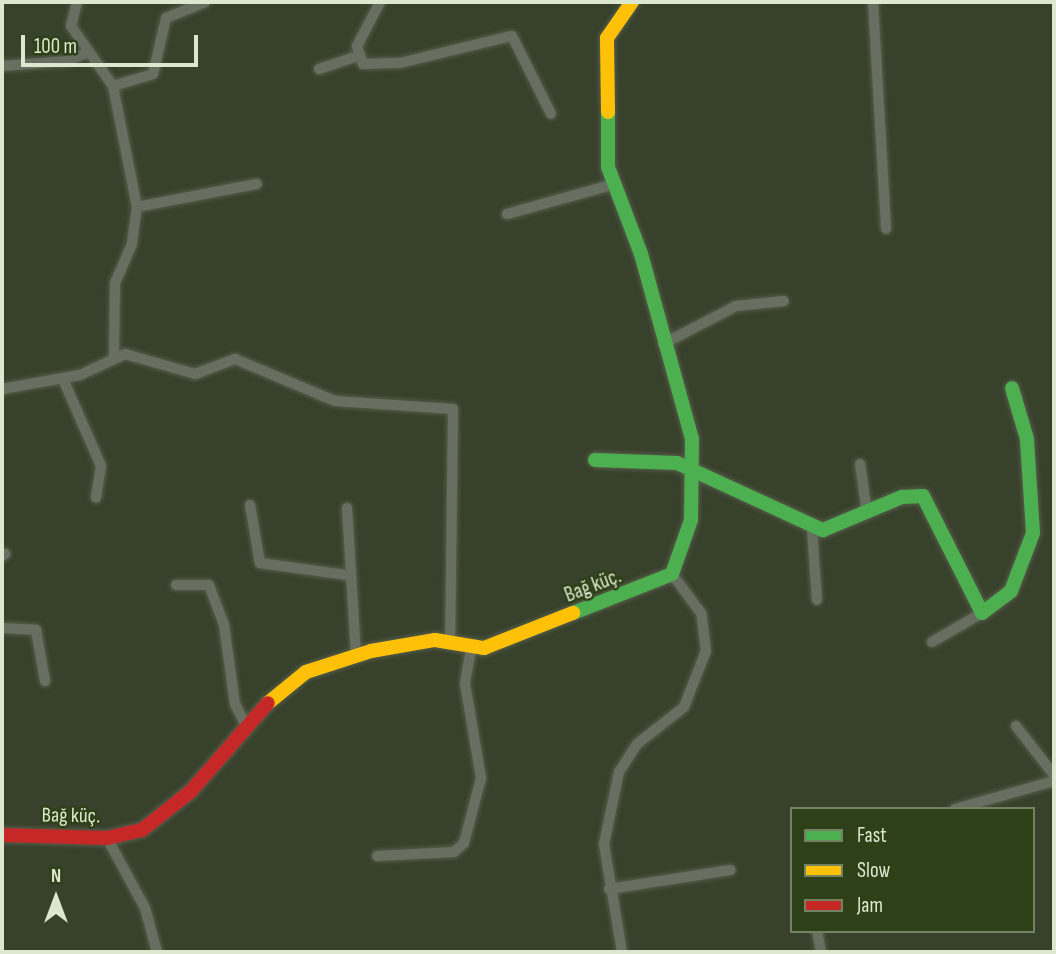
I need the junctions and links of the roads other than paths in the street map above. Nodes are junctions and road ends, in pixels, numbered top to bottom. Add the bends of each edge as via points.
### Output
1 (76, 2) edge
2 (205, 2) edge
3 (380, 2) edge
4 (632, 2) edge
5 (873, 2) edge
6 (86, 52) junction
7 (358, 56) junction
8 (2, 66) edge
9 (319, 69) dead end
10 (113, 86) junction
11 (551, 114) dead end
12 (257, 184) dead end
13 (611, 186) junction
14 (137, 206) junction
15 (507, 214) dead end
16 (886, 229) dead end
17 (784, 300) dead end
18 (662, 344) junction
19 (114, 356) junction
20 (63, 379) junction
21 (2, 388) edge
22 (1012, 388) dead end
23 (595, 460) dead end
24 (860, 464) dead end
25 (694, 469) junction
26 (96, 498) dead end
27 (250, 505) dead end
28 (346, 508) dead end
29 (867, 513) junction
30 (812, 529) junction
31 (672, 574) junction
32 (347, 575) junction
33 (176, 584) dead end
34 (817, 600) dead end
35 (982, 613) junction
36 (2, 628) edge
37 (450, 641) junction
38 (932, 642) dead end
39 (471, 648) junction
40 (356, 655) junction
41 (45, 681) dead end
42 (246, 726) junction
43 (1016, 726) dead end
44 (1054, 775) edge
45 (1054, 781) edge
46 (966, 807) edge
47 (2, 835) edge
48 (107, 838) junction
49 (377, 856) dead end
50 (731, 870) dead end
51 (609, 889) junction
52 (817, 933) edge
53 (157, 952) edge
54 (622, 952) edge
55 (821, 952) edge

1 - 6 street via 71,26
2 - 10 street via 166,18 153,74
3 - 7 street via 363,26
4 - 13 street via 607,38
5 - 16 street
6 - 8 street via 68,61
6 - 10 street
7 - 9 street
7 - 11 street via 363,64 385,66 512,36
10 - 14 street
12 - 14 street
13 - 15 street
13 - 18 street via 634,231
14 - 19 street via 132,244 116,283
17 - 18 street via 736,306
18 - 25 street via 687,412
19 - 20 street
19 - 37 street via 141,356 195,374 235,359 335,401 453,409
20 - 21 street
20 - 26 street via 101,466
22 - 35 street via 1027,439 1033,533 1011,591
23 - 25 street
24 - 29 street
25 - 30 street
25 - 31 street via 686,548
27 - 32 street via 260,563 269,569
28 - 32 street
29 - 30 street via 840,528
29 - 35 street via 902,497 929,500
30 - 34 street
31 - 39 street, Bağ küç. via 504,642
31 - 51 street via 701,613 705,660 684,707 637,744 619,772 606,821
32 - 40 street
33 - 42 street via 209,585 224,625 235,704
35 - 38 street
36 - 41 street via 36,630
37 - 39 street, Bağ küç.
37 - 40 street, Bağ küç.
39 - 49 street via 465,684 481,778 464,843 454,852
40 - 42 street, Bağ küç. via 290,681
42 - 48 street, Bağ küç. via 156,822
43 - 44 street
45 - 46 street via 1005,800
47 - 48 street, Bağ küç.
48 - 53 street via 145,908
50 - 51 street
51 - 54 street
52 - 55 street

